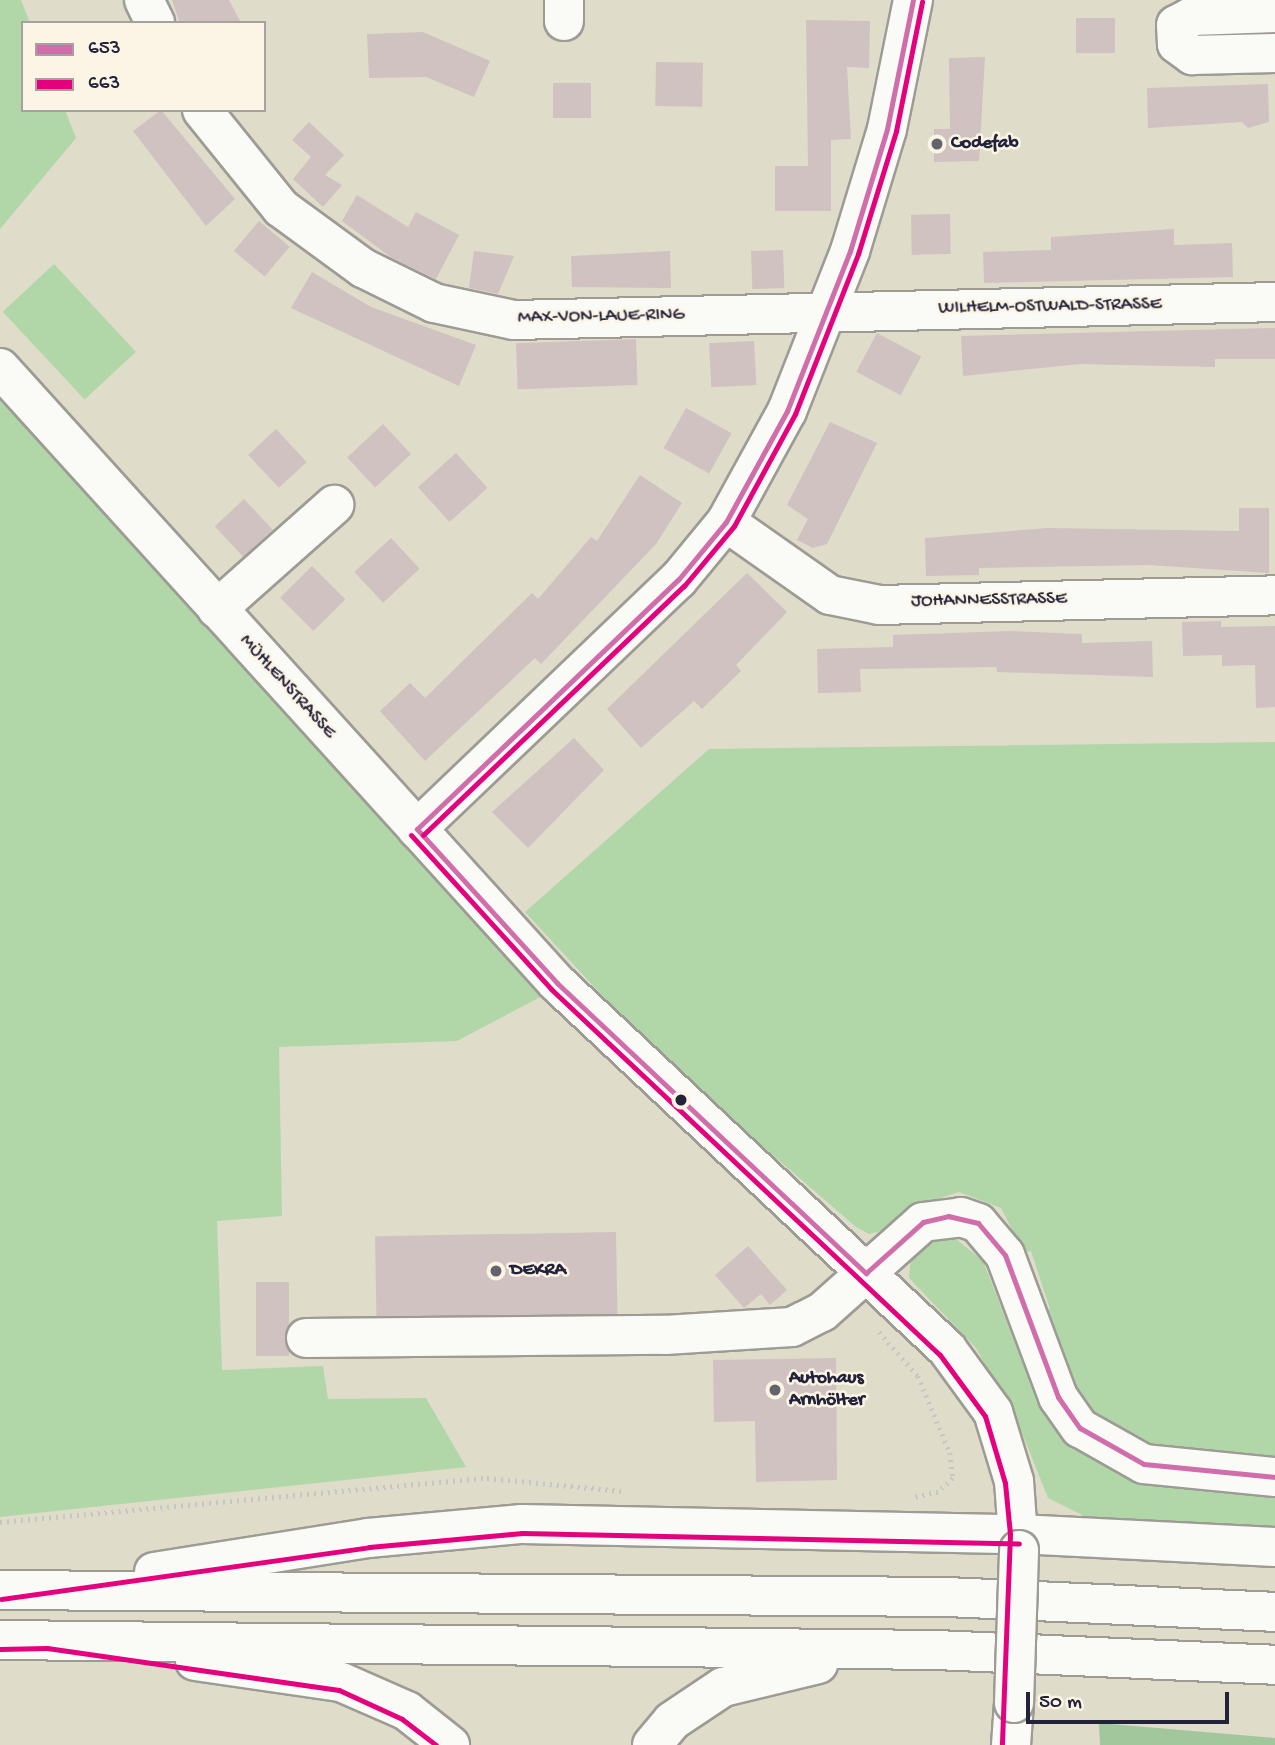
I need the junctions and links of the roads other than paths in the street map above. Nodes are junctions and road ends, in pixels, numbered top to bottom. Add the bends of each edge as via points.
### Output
1 (144, 0) edge
2 (913, 0) edge
3 (1275, 13) edge
4 (154, 21) edge
5 (1275, 52) edge
6 (204, 112) edge
7 (1275, 302) edge
8 (825, 313) junction
9 (0, 368) edge
10 (334, 505) dead end
11 (726, 522) junction
12 (1275, 595) edge
13 (217, 609) junction
14 (417, 829) junction
15 (866, 1273) junction
16 (306, 1338) dead end
17 (1275, 1477) edge
18 (1019, 1542) junction
19 (1275, 1547) edge
20 (42, 1589) junction
21 (0, 1590) edge
22 (1275, 1612) edge
23 (48, 1639) junction
24 (0, 1640) edge
25 (936, 1650) junction
26 (1275, 1665) edge
27 (450, 1745) edge
28 (652, 1745) edge
29 (1011, 1745) edge

1 - 4 main road
2 - 8 main road via 870,189
3 - 5 main road via 1193,16 1176,25 1177,44 1192,55
6 - 8 main road, MAX-VON-LAUE-RING via 281,208 363,268 434,303 514,320
7 - 8 main road, WILHELM-OSTWALD-STRASSE
8 - 11 main road via 787,411
9 - 13 main road, MÜHLENSTRASSE
10 - 13 main road
11 - 12 main road, JOHANNESSTRASSE via 830,595 879,605
11 - 14 main road via 678,580
13 - 14 main road, MÜHLENSTRASSE
14 - 15 main road, MÜHLENSTRASSE via 557,983
15 - 16 main road via 822,1312 792,1327 665,1335
15 - 17 main road via 923,1222 948,1216 978,1223 1005,1255 1058,1397 1080,1428 1110,1450 1144,1464
15 - 18 main road, MÜHLENSTRASSE via 947,1349 993,1412 1014,1481
18 - 19 main road
18 - 20 main road via 522,1524 368,1538
18 - 29 main road, MÜHLENSTRASSE, bridge
20 - 21 main road
20 - 22 main road via 947,1597
23 - 24 main road
23 - 25 main road
23 - 27 main road via 341,1682 407,1711
25 - 26 main road
25 - 28 main road via 793,1667 723,1687 672,1721

